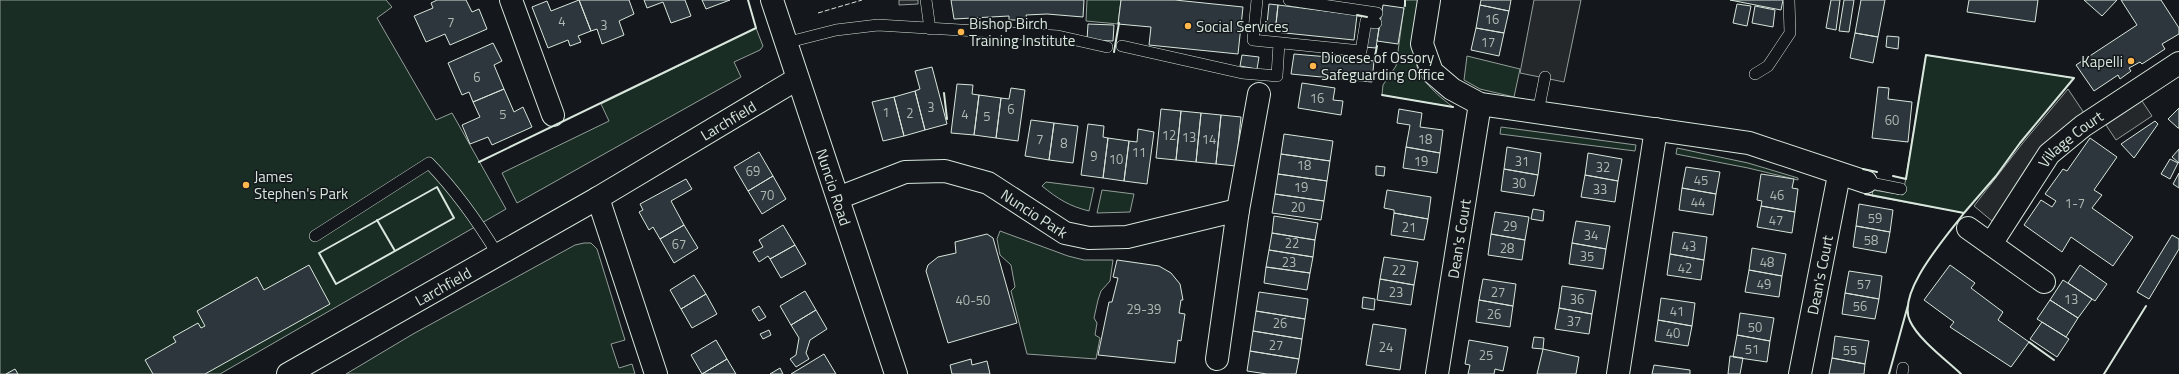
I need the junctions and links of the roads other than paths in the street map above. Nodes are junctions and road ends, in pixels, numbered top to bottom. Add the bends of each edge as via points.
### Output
1 (512, 0) edge
2 (772, 0) edge
3 (926, 0) edge
4 (1257, 0) edge
5 (1289, 0) edge
6 (1429, 0) edge
7 (1789, 0) edge
8 (930, 29) junction
9 (785, 43) junction
10 (1279, 43) junction
11 (1122, 46) dead end
12 (1107, 47) dead end
13 (2179, 63) edge
14 (1755, 74) dead end
15 (1545, 77) dead end
16 (797, 79) junction
17 (1259, 94) dead end
18 (1480, 104) junction
19 (1538, 112) junction
20 (553, 115) dead end
21 (1656, 129) junction
22 (1839, 175) junction
23 (1866, 182) joint
24 (1901, 189) dead end
25 (598, 198) junction
26 (838, 198) junction
27 (1238, 210) junction
28 (1968, 228) dead end
29 (315, 236) dead end
30 (1991, 244) junction
31 (498, 255) junction
32 (2044, 282) dead end
33 (1217, 359) dead end
34 (288, 374) edge
35 (656, 374) edge
36 (896, 374) edge
37 (1437, 374) edge
38 (1618, 374) edge
39 (1800, 374) edge

1 - 20 street
2 - 9 street, Nuncio Road
3 - 8 lane
4 - 10 lane via 1253,40
5 - 10 lane via 1376,18 1366,22 1361,51
6 - 18 street via 1422,44 1432,72 1452,89
7 - 14 lane via 1790,33 1768,66
8 - 9 lane via 878,25 836,30
8 - 12 lane via 1058,36
9 - 16 street, Nuncio Road
10 - 11 lane via 1277,76 1242,73
13 - 30 street, Village Court via 2083,126 2049,154
15 - 19 lane
16 - 25 street, Larchfield
16 - 26 street, Nuncio Road
17 - 27 street
18 - 19 street
18 - 37 street, Dean's Court
19 - 21 street
21 - 22 street via 1749,143 1809,162
21 - 38 street
22 - 23 street
22 - 39 street, Dean's Court
23 - 24 lane
25 - 31 street, Larchfield
25 - 35 street
26 - 27 street, Nuncio Park via 905,172 945,171 988,184 1065,232 1089,238 1126,237
26 - 36 street, Nuncio Road
27 - 33 street
28 - 30 street
29 - 31 lane via 429,163 478,222
30 - 32 street
31 - 34 street, Larchfield

